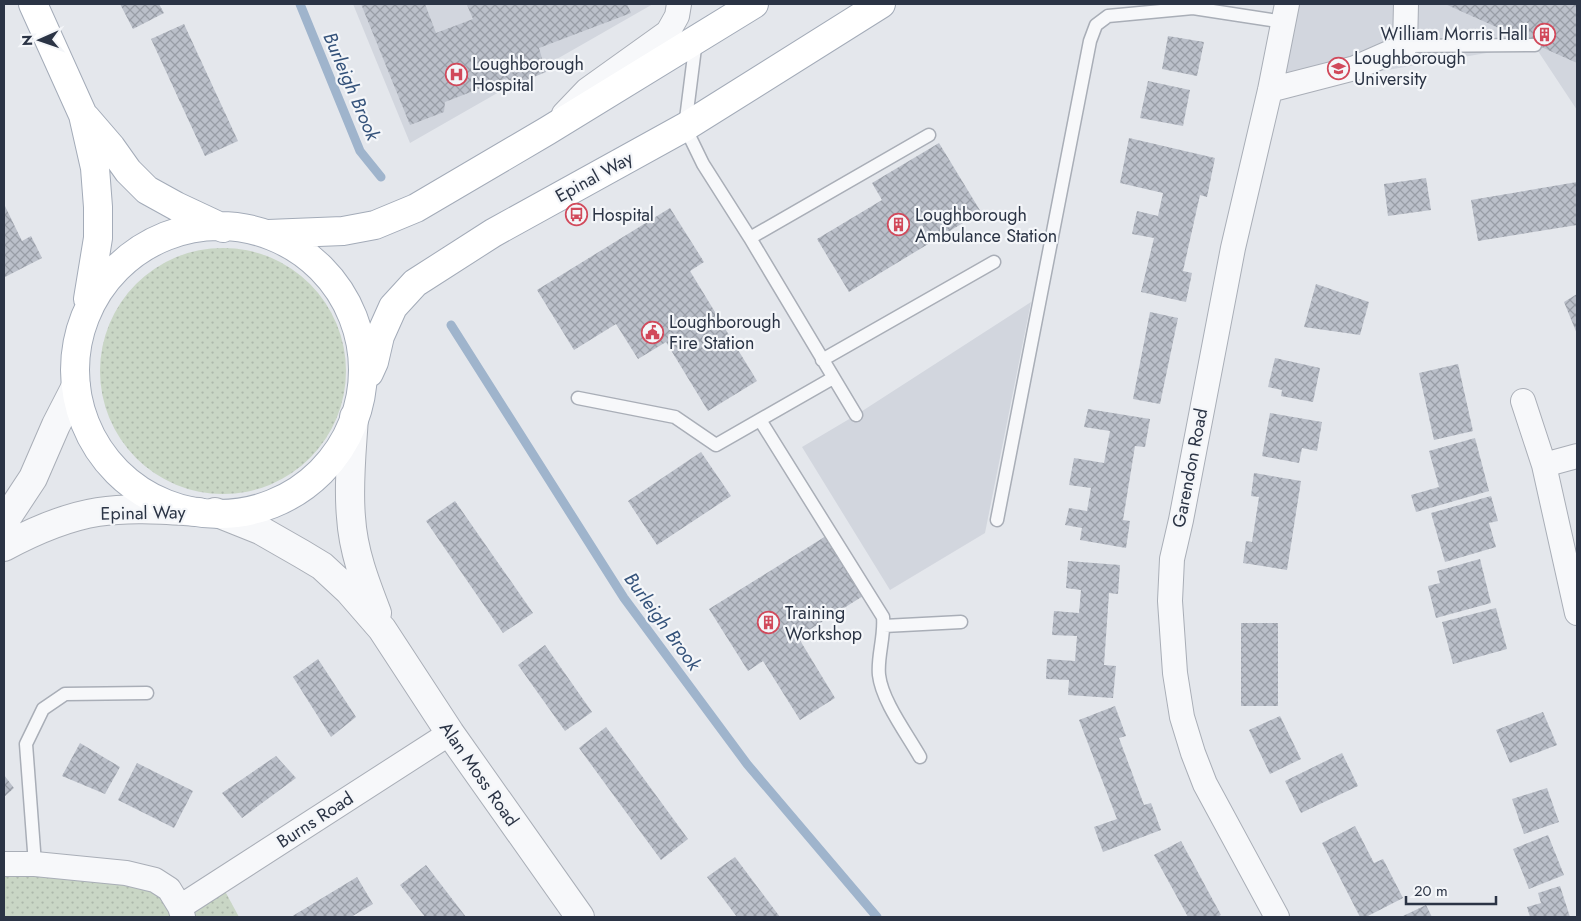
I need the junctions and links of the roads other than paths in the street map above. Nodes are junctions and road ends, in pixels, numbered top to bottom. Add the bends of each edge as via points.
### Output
1 (33, 4) edge
2 (679, 4) edge
3 (754, 4) edge
4 (881, 4) edge
5 (1406, 4) edge
6 (1286, 13) edge
7 (696, 39) junction
8 (1535, 45) dead end
9 (1405, 46) junction
10 (1270, 90) junction
11 (83, 115) junction
12 (685, 127) junction
13 (547, 131) junction
14 (930, 135) dead end
15 (228, 230) junction
16 (259, 234) junction
17 (750, 238) junction
18 (994, 262) dead end
19 (87, 308) junction
20 (822, 360) junction
21 (833, 378) junction
22 (76, 386) junction
23 (578, 398) dead end
24 (1524, 401) dead end
25 (357, 407) junction
26 (856, 415) dead end
27 (760, 420) junction
28 (1577, 456) edge
29 (1544, 465) junction
30 (207, 512) junction
31 (998, 520) dead end
32 (4, 522) edge
33 (4, 547) edge
34 (1577, 613) edge
35 (962, 622) dead end
36 (884, 626) junction
37 (382, 629) junction
38 (147, 693) dead end
39 (450, 733) junction
40 (920, 757) dead end
41 (4, 864) edge
42 (35, 864) junction
43 (181, 912) edge
44 (580, 917) edge
45 (1277, 917) edge

1 - 11 main road
2 - 13 street via 677,16 668,32 587,90
3 - 7 main road
4 - 12 main road, Epinal Way
5 - 9 street
6 - 10 street, Garendon Road
6 - 31 lane via 1193,8 1108,16 1096,25 1090,41
7 - 12 lane
7 - 13 main road
8 - 9 lane
9 - 10 street via 1356,68
10 - 45 street, Garendon Road via 1233,248 1172,559 1170,601 1175,673 1192,753 1205,784
11 - 15 main road via 147,190
11 - 19 main road via 95,168 98,207 98,238
12 - 17 lane
12 - 25 main road, Epinal Way via 493,233 415,283 393,307
13 - 16 main road via 416,208 375,225 342,231
14 - 17 lane
15 - 16 main road
15 - 19 main road via 186,232 148,246 113,269
16 - 25 main road via 285,243 307,256 340,287 359,326 363,369
17 - 20 lane
18 - 20 lane
19 - 22 main road, Epinal Way via 75,366
20 - 21 lane
21 - 26 lane
21 - 27 lane
22 - 30 main road, Epinal Way via 89,435 124,478 147,494 177,506
22 - 32 street via 33,478
23 - 27 lane via 675,416 716,445
24 - 29 street
25 - 30 main road, Epinal Way via 335,458 305,488 254,510
25 - 37 street, Alan Moss Road via 350,518 363,576
27 - 36 lane via 876,604
28 - 29 street
29 - 34 street
30 - 33 street, Epinal Way via 124,509 96,512 49,526
30 - 37 street, Alan Moss Road via 260,530 322,566
35 - 36 lane
36 - 40 lane via 879,674 885,696
37 - 39 street, Alan Moss Road
38 - 42 lane via 65,694 42,709 26,744
39 - 43 street, Burns Road
39 - 44 street, Alan Moss Road
41 - 42 street, Burns Road
42 - 43 street, Burns Road via 126,873 155,880 169,889

